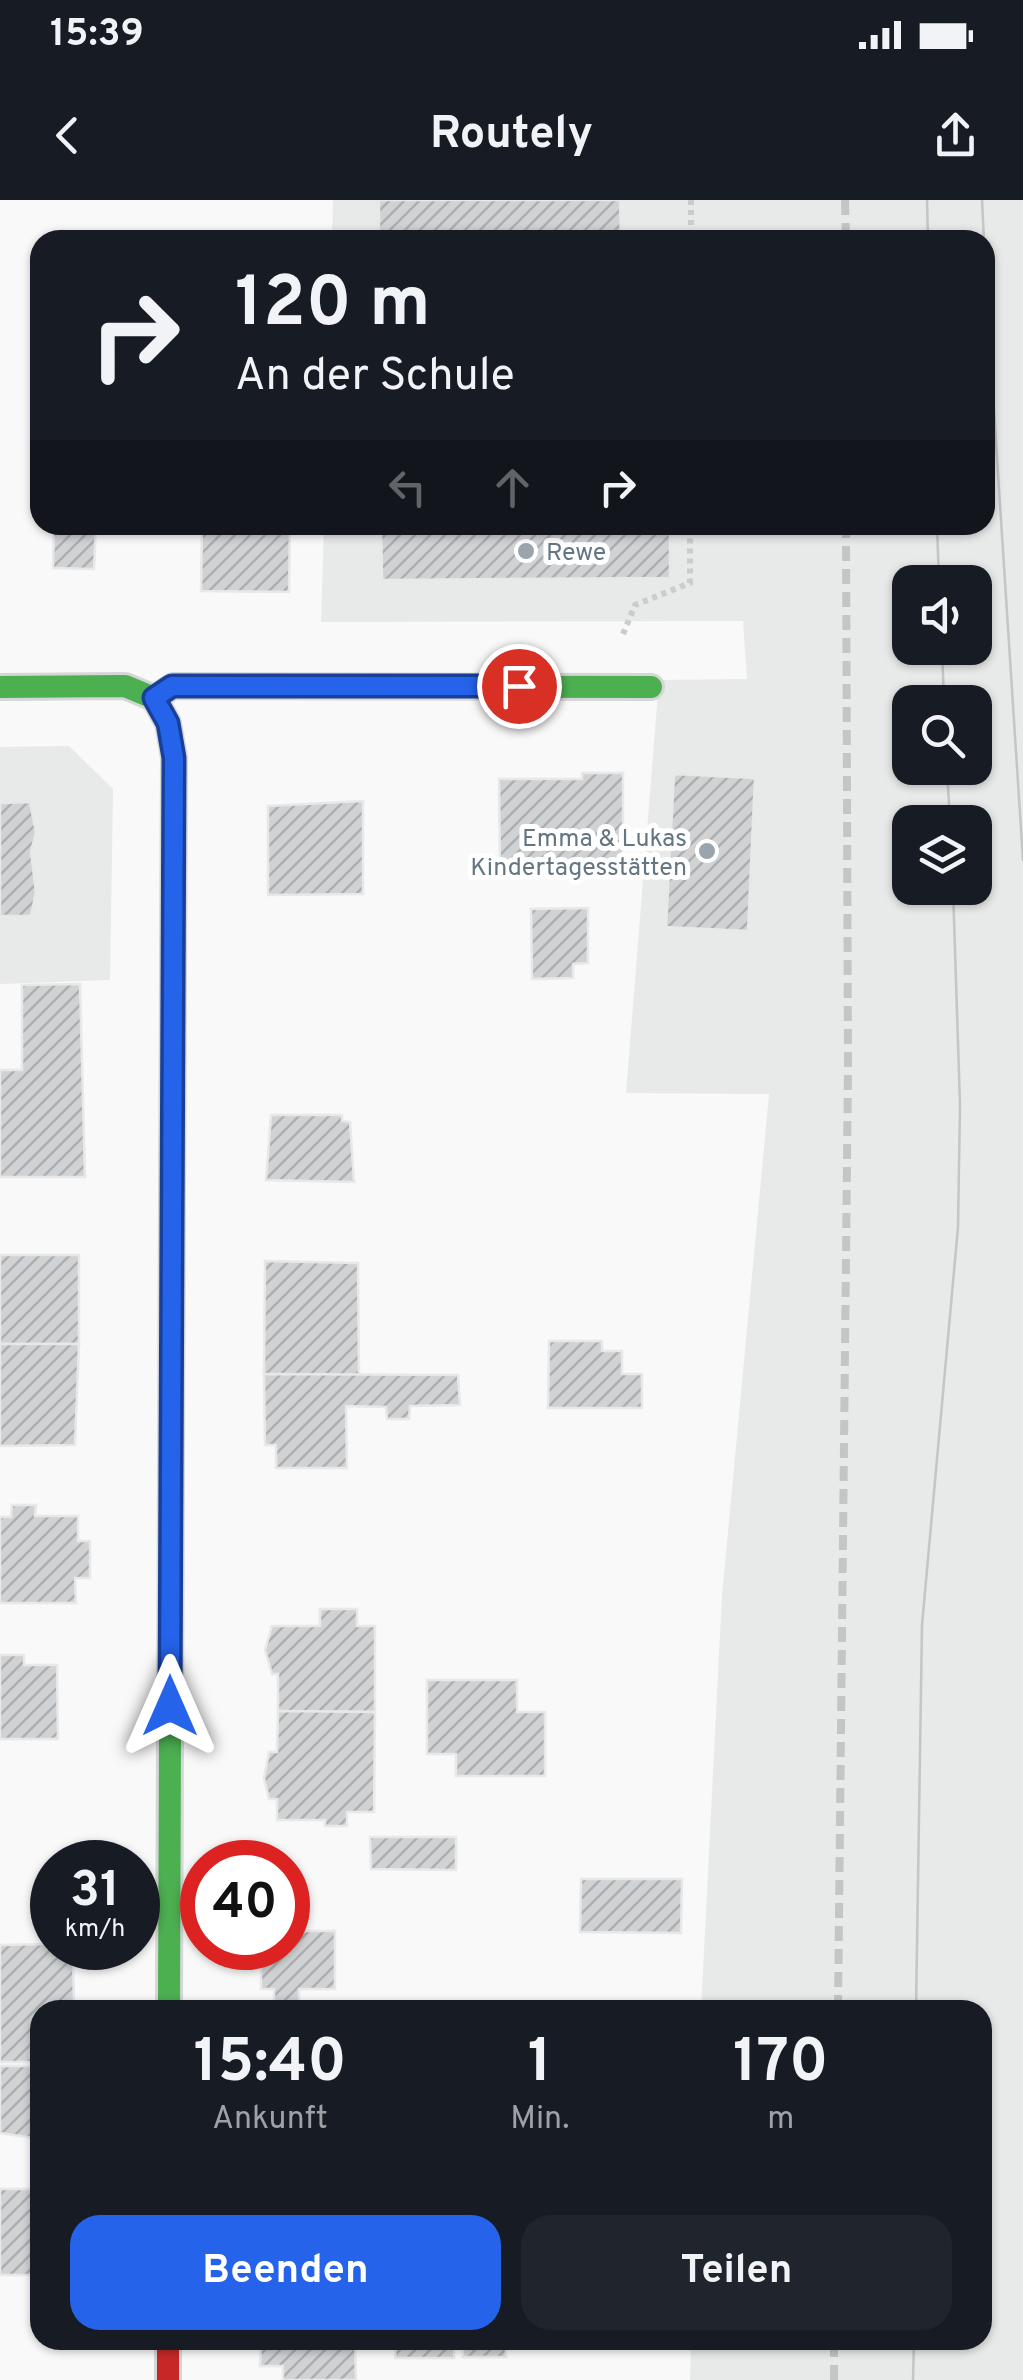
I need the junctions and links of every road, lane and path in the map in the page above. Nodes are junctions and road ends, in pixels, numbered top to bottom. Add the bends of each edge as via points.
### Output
1 (691, 200) edge
2 (691, 230) edge
3 (690, 535) edge
4 (620, 642) dead end
5 (0, 687) edge
6 (651, 687) dead end
7 (154, 698) junction
8 (169, 2000) edge
9 (168, 2350) edge
10 (168, 2380) edge

1 - 2 path
3 - 4 path via 690,583 635,606
5 - 7 street via 125,686
6 - 7 street via 172,686
7 - 8 street via 168,723 174,758
9 - 10 street

